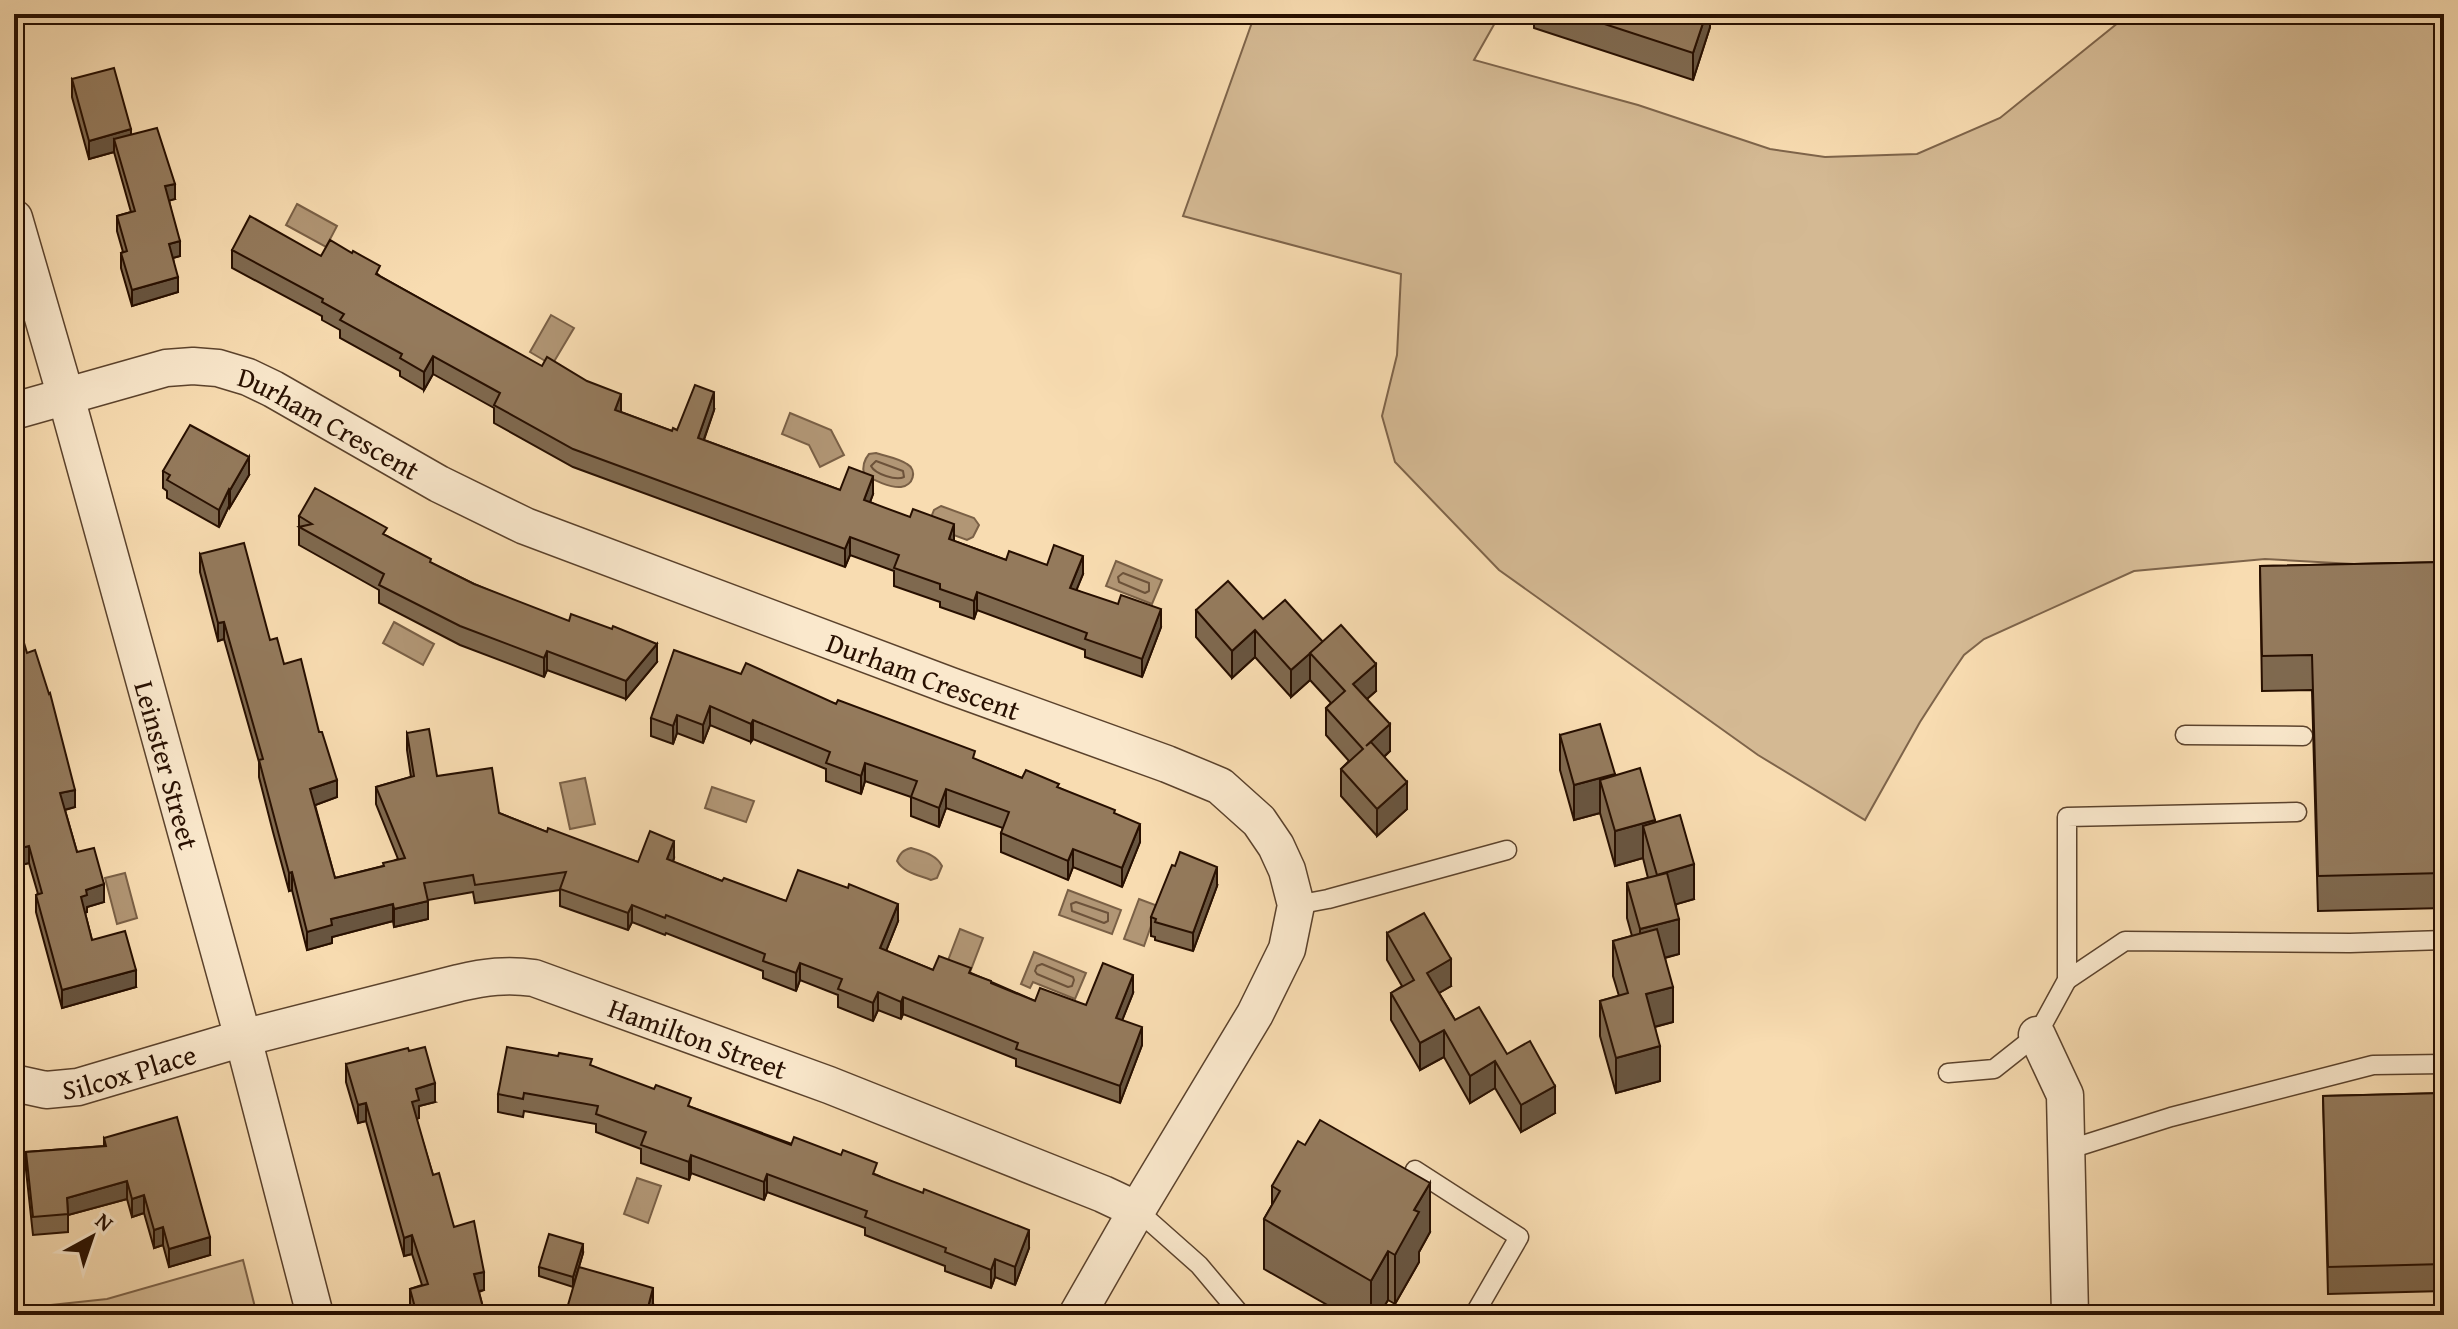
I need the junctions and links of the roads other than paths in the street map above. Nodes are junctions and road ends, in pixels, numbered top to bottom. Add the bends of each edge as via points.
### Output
1 (14, 218) edge
2 (66, 397) junction
3 (14, 411) edge
4 (2185, 735) dead end
5 (2303, 736) dead end
6 (2297, 812) dead end
7 (1507, 850) dead end
8 (1296, 905) junction
9 (2444, 940) edge
10 (2067, 980) junction
11 (2037, 1035) junction
12 (243, 1038) junction
13 (2444, 1064) edge
14 (1948, 1073) dead end
15 (14, 1083) edge
16 (2067, 1150) junction
17 (1415, 1170) edge
18 (1137, 1210) junction
19 (315, 1315) edge
20 (1077, 1315) edge
21 (1241, 1315) edge
22 (1474, 1315) edge
23 (2070, 1315) edge

1 - 2 street, Leinster Street
2 - 3 street, Durham Crescent
2 - 8 street, Durham Crescent via 166,368 218,368 248,377 525,526 1220,786 1259,821 1276,846
2 - 12 street, Leinster Street
4 - 5 lane
6 - 10 lane via 2067,817
7 - 8 lane
8 - 18 street, Durham Crescent via 1287,949 1255,1014
9 - 10 lane via 2125,941
10 - 11 lane
11 - 14 lane via 1994,1069
11 - 16 street via 2065,1095
12 - 15 street, Silcox Place via 78,1087 46,1090
12 - 18 street, Hamilton Street via 495,975 534,978 842,1090
12 - 19 street, Leinster Street
13 - 16 lane via 2373,1065
16 - 23 street
17 - 22 lane via 1519,1237
18 - 20 street, Durham Crescent
18 - 21 lane via 1199,1265

